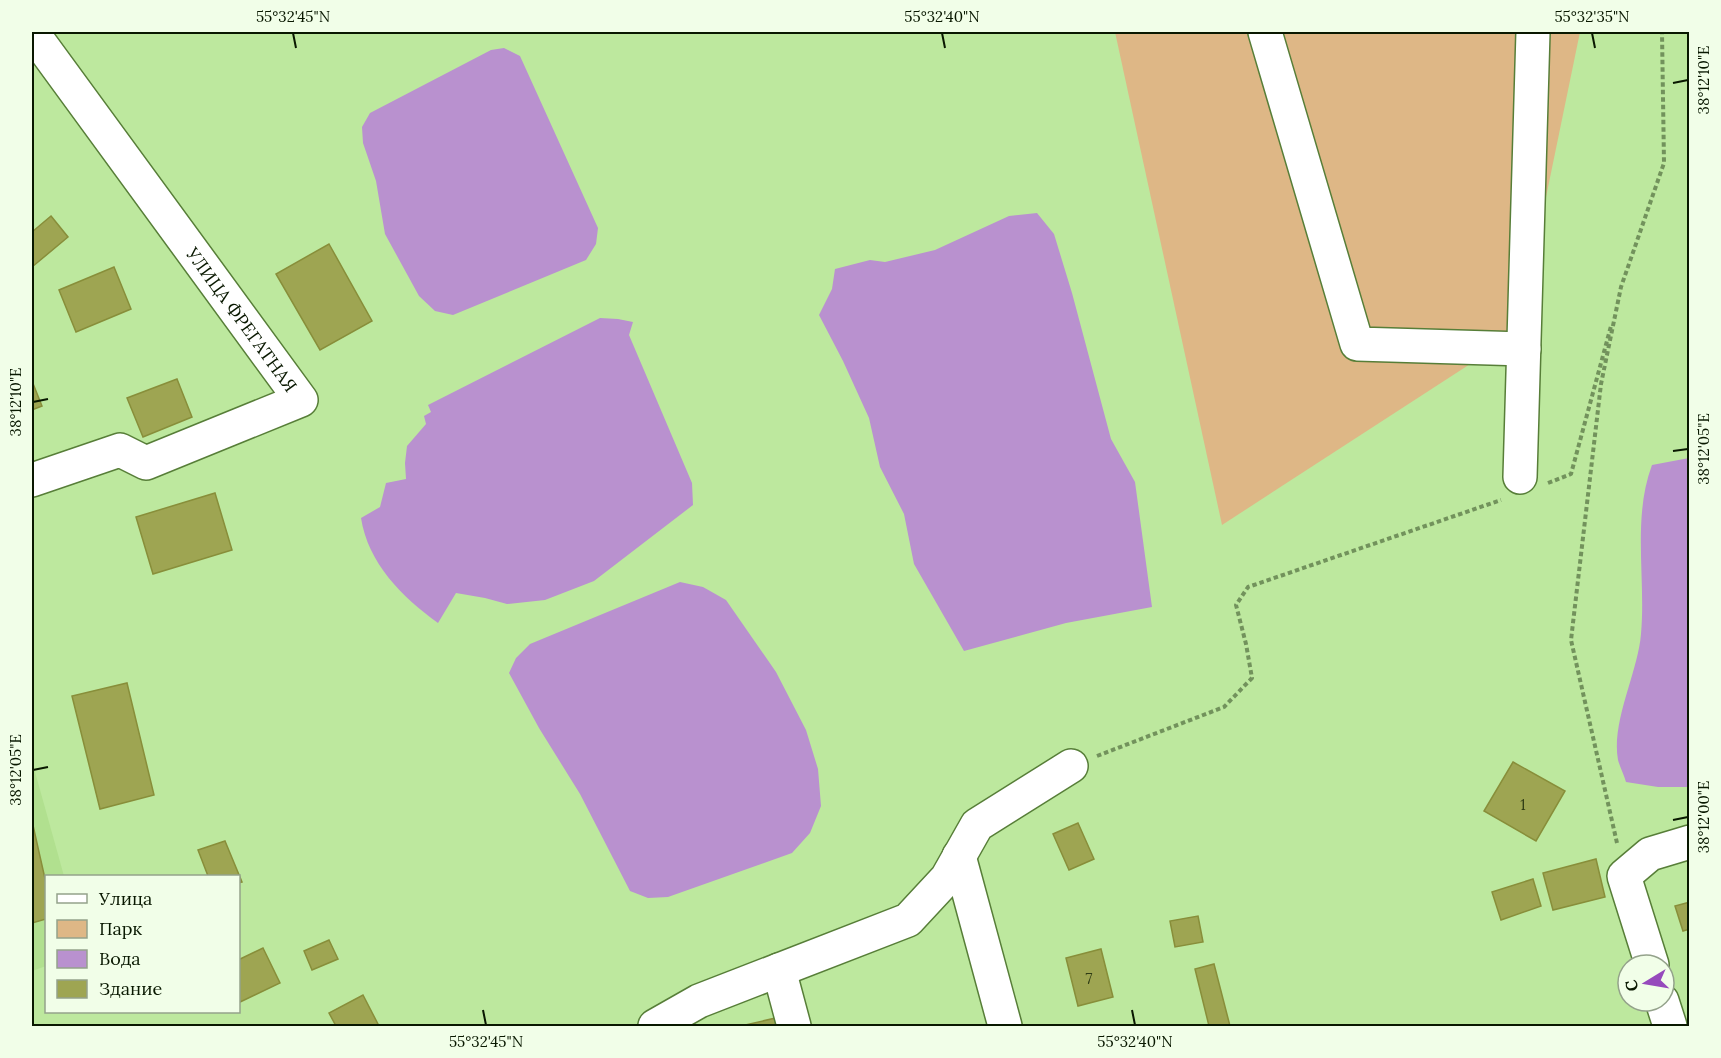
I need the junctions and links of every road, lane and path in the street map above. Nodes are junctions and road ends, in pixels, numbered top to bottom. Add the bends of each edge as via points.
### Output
1 (32, 32) edge
2 (1264, 32) edge
3 (1533, 32) edge
4 (1662, 32) edge
5 (1621, 287) junction
6 (1524, 349) junction
7 (32, 480) edge
8 (1523, 486) junction
9 (1071, 766) joint
10 (1689, 842) edge
11 (959, 856) junction
12 (1624, 876) junction
13 (1648, 953) edge
14 (779, 970) junction
15 (655, 1026) edge
16 (794, 1026) edge
17 (1005, 1026) edge

1 - 7 street, УЛИЦА ФРЕГАТНАЯ via 301,400 146,463 120,450
2 - 6 street via 1357,344
3 - 6 street
4 - 5 path via 1664,163
5 - 8 path via 1571,474
5 - 12 path via 1601,384 1571,640
6 - 8 street
8 - 9 path via 1248,587 1236,605 1252,678 1224,707
9 - 11 street via 977,825
10 - 12 street via 1650,854
11 - 14 street via 947,878 908,920
11 - 17 street
12 - 13 street
14 - 15 street via 699,1001
14 - 16 street

